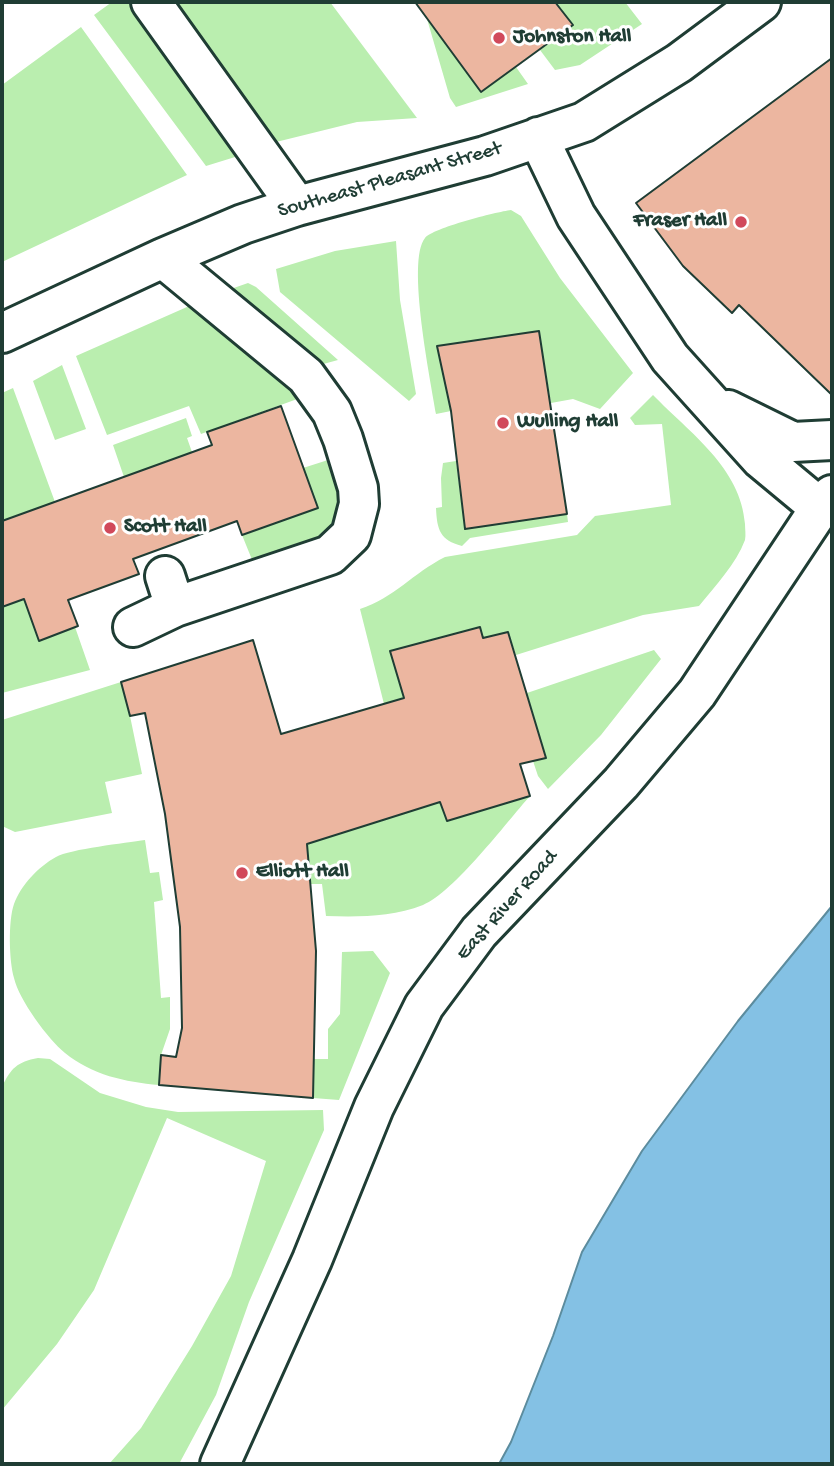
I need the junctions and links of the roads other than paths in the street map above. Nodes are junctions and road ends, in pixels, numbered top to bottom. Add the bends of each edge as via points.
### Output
1 (150, 2) edge
2 (761, 2) edge
3 (538, 137) junction
4 (298, 206) junction
5 (163, 258) junction
6 (2, 333) edge
7 (702, 396) junction
8 (832, 440) edge
9 (826, 501) edge
10 (133, 627) dead end
11 (220, 1464) edge

1 - 4 street
2 - 3 street, Southeast Pleasant Street via 679,63 583,122
3 - 4 street, Southeast Pleasant Street via 485,156
3 - 7 street via 576,216 670,358
4 - 5 street, Southeast Pleasant Street via 243,223
5 - 6 street, Southeast Pleasant Street
5 - 10 street via 306,376 332,412 358,488 357,518 351,535 330,555 170,591
7 - 8 street via 793,442
7 - 9 street via 775,472
9 - 11 street, East River Road via 697,693 621,782 479,932 424,1006 374,1107 312,1261

